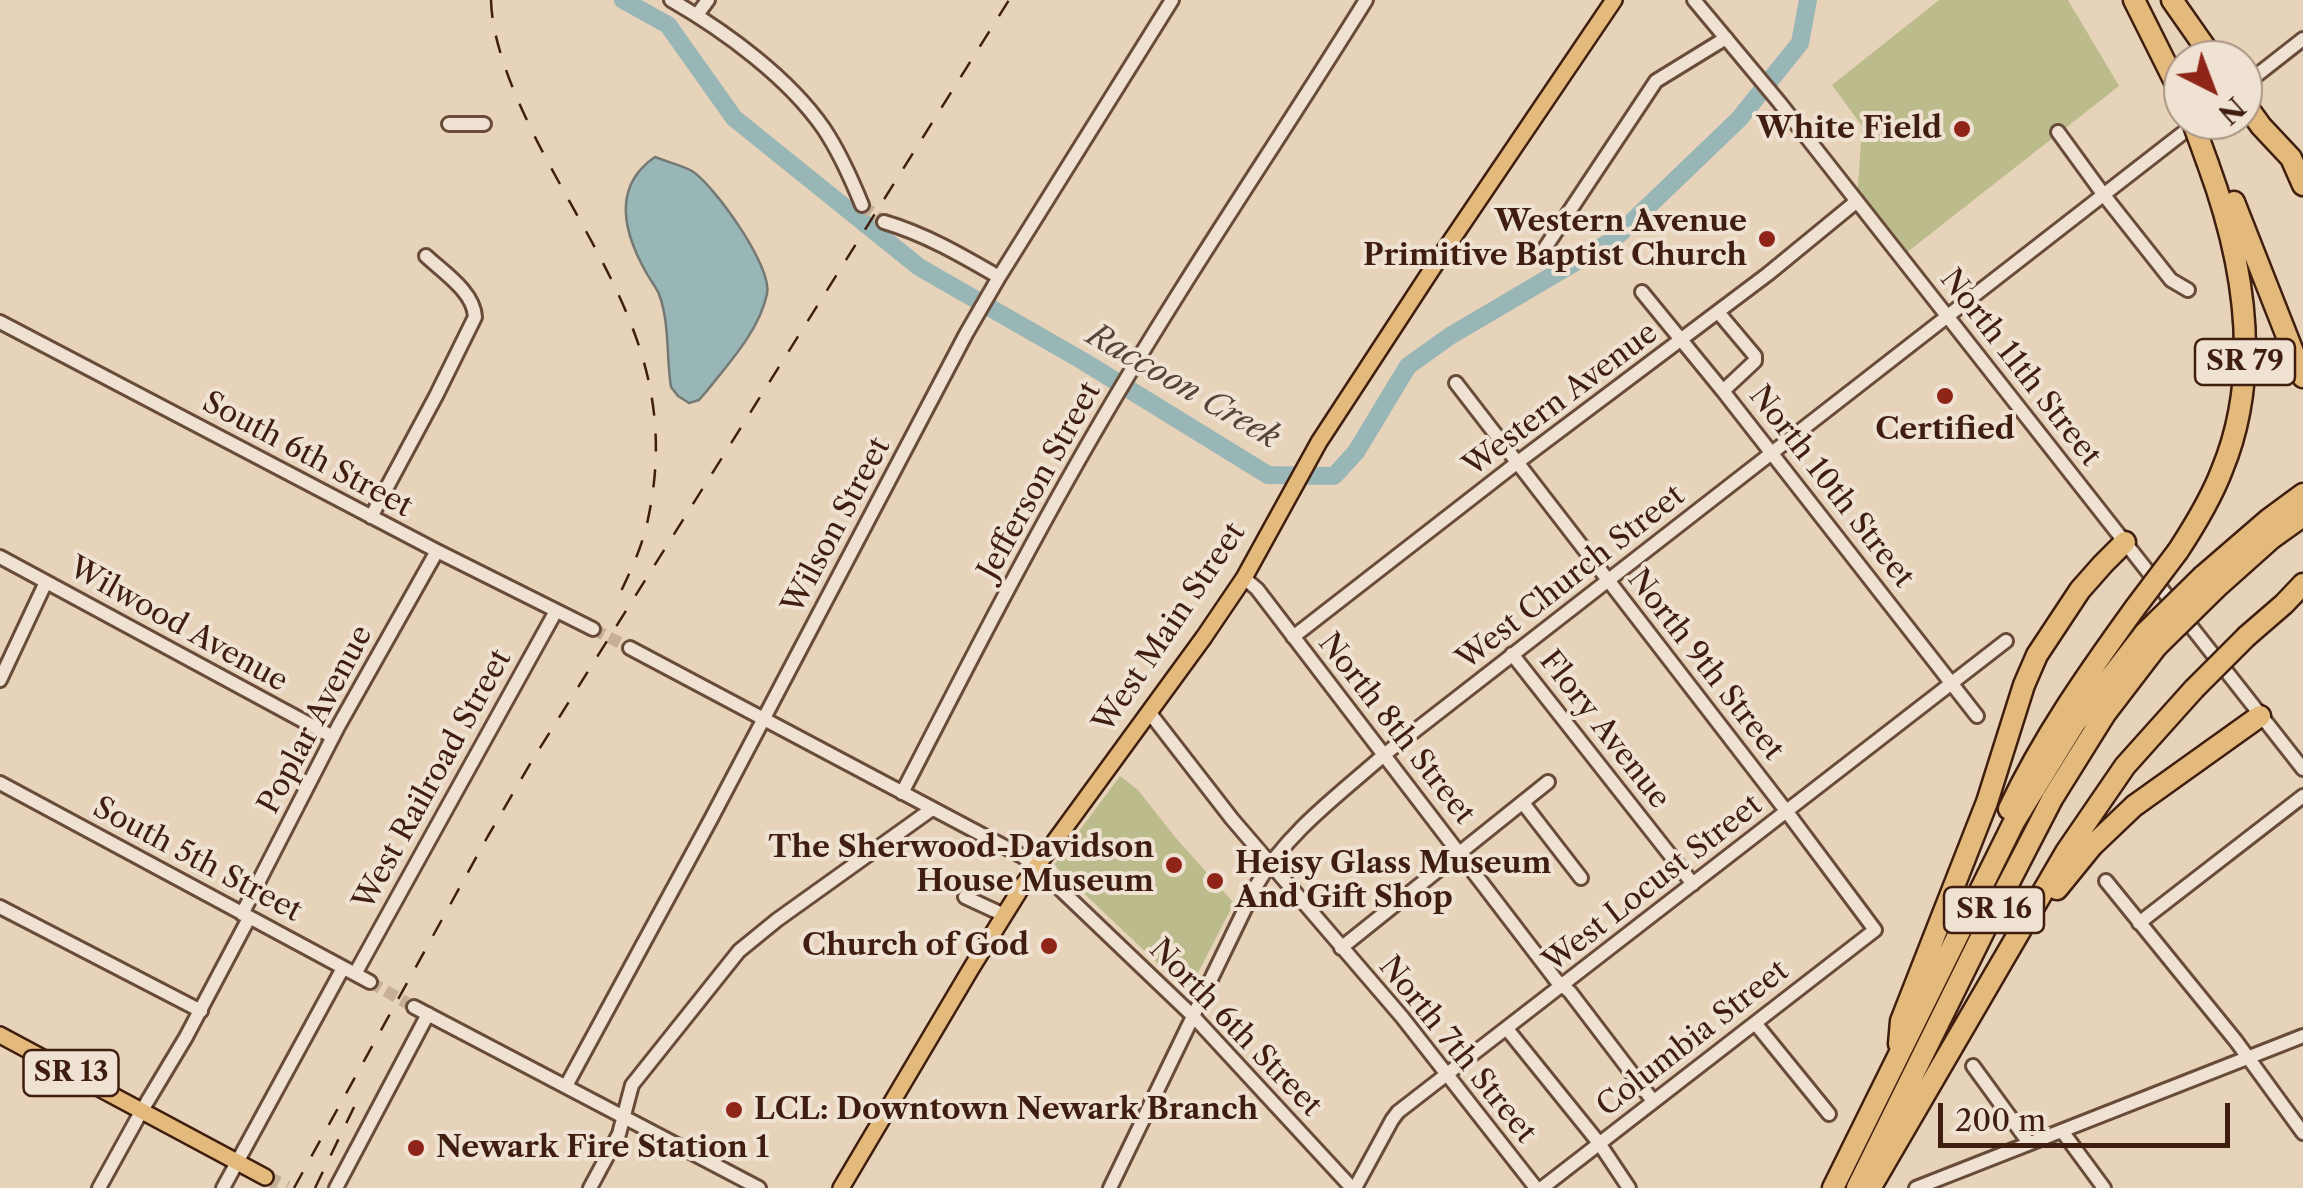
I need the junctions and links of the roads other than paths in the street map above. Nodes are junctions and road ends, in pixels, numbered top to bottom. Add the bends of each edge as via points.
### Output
1 (672, 0) edge
2 (708, 0) edge
3 (1172, 0) edge
4 (1366, 0) edge
5 (1614, 0) edge
6 (1694, 0) edge
7 (2134, 0) edge
8 (2172, 0) edge
9 (698, 15) junction
10 (1726, 38) junction
11 (2303, 39) edge
12 (2200, 40) edge
13 (2163, 58) edge
14 (2263, 70) edge
15 (449, 124) dead end
16 (484, 124) dead end
17 (2263, 128) edge
18 (2058, 132) dead end
19 (2171, 140) edge
20 (2204, 140) edge
21 (2212, 161) junction
22 (2297, 164) edge
23 (2303, 185) edge
24 (2104, 194) junction
25 (1857, 201) junction
26 (862, 205) tunnel mouth
27 (884, 222) tunnel mouth
28 (1544, 248) dead end
29 (426, 256) dead end
30 (995, 283) junction
31 (2188, 290) dead end
32 (1642, 292) dead end
33 (1718, 312) junction
34 (1947, 316) junction
35 (0, 322) edge
36 (1682, 340) junction
37 (2303, 377) edge
38 (1456, 383) dead end
39 (1724, 391) junction
40 (1771, 454) junction
41 (1518, 462) junction
42 (2303, 494) edge
43 (2303, 516) edge
44 (371, 517) junction
45 (2125, 542) junction
46 (437, 552) junction
47 (0, 557) edge
48 (1244, 578) junction
49 (1608, 580) junction
50 (46, 582) junction
51 (2209, 582) junction
52 (2303, 584) edge
53 (556, 611) junction
54 (593, 628) tunnel mouth
55 (1293, 637) junction
56 (2006, 640) dead end
57 (2151, 640) junction
58 (630, 648) tunnel mouth
59 (1512, 654) junction
60 (0, 680) edge
61 (1951, 683) junction
62 (1149, 712) junction
63 (1977, 716) dead end
64 (2260, 716) junction
65 (764, 719) junction
66 (333, 736) junction
67 (1385, 754) junction
68 (2303, 770) edge
69 (1548, 782) dead end
70 (0, 783) edge
71 (902, 792) junction
72 (2303, 796) edge
73 (1523, 803) junction
74 (932, 809) junction
75 (1787, 812) junction
76 (1461, 853) junction
77 (1269, 864) junction
78 (1036, 866) junction
79 (1990, 870) junction
80 (1580, 878) dead end
81 (2106, 881) dead end
82 (1693, 884) junction
83 (965, 896) dead end
84 (2035, 905) junction
85 (0, 908) edge
86 (1004, 915) junction
87 (246, 916) junction
88 (2139, 923) junction
89 (1876, 930) joint
90 (1341, 948) junction
91 (349, 971) junction
92 (370, 982) tunnel mouth
93 (1562, 985) junction
94 (414, 1007) tunnel mouth
95 (200, 1011) junction
96 (428, 1014) junction
97 (1193, 1016) junction
98 (1755, 1023) junction
99 (1507, 1029) junction
100 (0, 1035) edge
101 (2303, 1036) edge
102 (2247, 1057) junction
103 (1898, 1060) junction
104 (1974, 1066) dead end
105 (1447, 1075) junction
106 (566, 1086) junction
107 (1653, 1101) junction
108 (141, 1112) junction
109 (1829, 1114) dead end
110 (623, 1116) junction
111 (2062, 1132) junction
112 (2303, 1134) edge
113 (2029, 1143) junction
114 (1599, 1144) junction
115 (237, 1163) junction
116 (265, 1177) tunnel mouth
117 (1921, 1187) edge
118 (99, 1188) edge
119 (223, 1188) edge
120 (336, 1188) edge
121 (590, 1188) edge
122 (759, 1188) edge
123 (841, 1188) edge
124 (1110, 1188) edge
125 (1353, 1188) edge
126 (1539, 1188) edge
127 (1630, 1188) edge
128 (1832, 1188) edge
129 (1856, 1188) edge
130 (1871, 1188) edge
131 (2104, 1188) edge

1 - 9 street
2 - 9 street
3 - 30 street, Wilson Street
4 - 71 street, Jefferson Street via 1099,425
5 - 48 main road, West Main Street via 1319,442
6 - 10 street, North 11th Street
7 - 13 highway
8 - 12 highway
9 - 26 street via 800,100 831,140
10 - 25 street, North 11th Street
10 - 28 street via 1656,82
11 - 14 street
15 - 16 street
17 - 22 highway
18 - 24 street
19 - 24 street, West Church Street
20 - 21 highway, SR 79, bridge
21 - 37 highway
21 - 79 highway, SR 79, bridge via 2242,290 2244,381 2235,433 2208,500 2178,550 2072,696 2020,785 2000,826
22 - 23 highway
24 - 31 street via 2171,280
24 - 34 street, West Church Street
25 - 33 street, Western Avenue
25 - 34 street, North 11th Street
27 - 30 street via 955,251
29 - 44 street via 466,295 474,317
30 - 65 street, Wilson Street
32 - 36 street, North 10th Street
33 - 36 street, Western Avenue
33 - 39 street via 1755,361
34 - 40 street, West Church Street
34 - 45 street, North 11th Street
35 - 44 street, South 6th Street
36 - 39 street, North 10th Street
36 - 41 street, Western Avenue
38 - 41 street, North 9th Street
39 - 40 street, North 10th Street
40 - 49 street, West Church Street
40 - 61 street, North 10th Street
41 - 49 street, North 9th Street
41 - 55 street, Western Avenue
42 - 51 highway, SR 16
43 - 51 highway, SR 16
44 - 46 street, South 6th Street
45 - 64 street, North 11th Street
45 - 103 highway via 2066,608 2027,675 1987,802 1901,1021
46 - 53 street, South 6th Street
46 - 66 street, Poplar Avenue
47 - 50 street, Wilwood Avenue
48 - 55 street, North 8th Street
48 - 62 main road, West Main Street
49 - 59 street, West Church Street
49 - 75 street, North 9th Street
50 - 60 street
50 - 66 street, Wilwood Avenue
51 - 57 highway, SR 16, bridge
52 - 84 highway, bridge via 2125,766
53 - 54 street, South 6th Street
53 - 91 street, West Railroad Street
55 - 67 street, North 8th Street
56 - 61 street, West Locust Street
57 - 79 highway, SR 16 via 2075,723
57 - 129 highway, SR 16 via 2052,800
58 - 65 street
59 - 67 street, West Church Street
59 - 82 street, Flory Avenue
61 - 63 street, North 10th Street
61 - 75 street, West Locust Street
62 - 77 street, North 7th Street
62 - 78 main road, West Main Street
64 - 68 street, North 11th Street
64 - 84 highway via 2134,806
65 - 71 street
65 - 106 street, Wilson Street
66 - 87 street, Poplar Avenue
67 - 76 street, North 8th Street
67 - 77 street, West Church Street
69 - 73 street
70 - 87 street, South 5th Street
71 - 74 street
72 - 88 street
73 - 76 street
73 - 80 street
74 - 78 street
74 - 110 street via 746,943 632,1085
75 - 82 street, West Locust Street
75 - 89 street, North 9th Street
76 - 90 street
76 - 93 street, North 8th Street
77 - 90 street, North 7th Street
77 - 97 street, West Church Street
78 - 86 main road, West Main Street
78 - 97 street, North 6th Street
79 - 103 highway, SR 16
81 - 88 street
82 - 93 street, West Locust Street
83 - 86 street
84 - 130 highway
85 - 95 street
86 - 123 main road, West Main Street
87 - 91 street, South 5th Street
87 - 95 street, Poplar Avenue
88 - 102 street
89 - 98 street, Columbia Street
90 - 105 street, North 7th Street
91 - 92 street, South 5th Street
91 - 115 street, West Railroad Street
93 - 99 street, West Locust Street
93 - 107 street, North 8th Street
94 - 96 street
95 - 108 street, Poplar Avenue
96 - 106 street
96 - 120 street
97 - 124 street, West Church Street
97 - 125 street, North 6th Street
98 - 107 street, Columbia Street
98 - 109 street
99 - 105 street, West Locust Street
99 - 114 street
100 - 108 main road, SR 13
101 - 102 street
102 - 111 street
102 - 112 street
103 - 128 highway, SR 16
104 - 113 street
105 - 125 street, West Locust Street via 1398,1112
105 - 126 street, North 7th Street
106 - 110 street
107 - 114 street, Columbia Street
108 - 115 main road, SR 13
108 - 118 street, Poplar Avenue
110 - 121 street
110 - 122 street
111 - 113 street
111 - 131 street
113 - 117 street
114 - 126 street, Columbia Street
114 - 127 street
115 - 116 main road, SR 13
115 - 119 street, West Railroad Street

